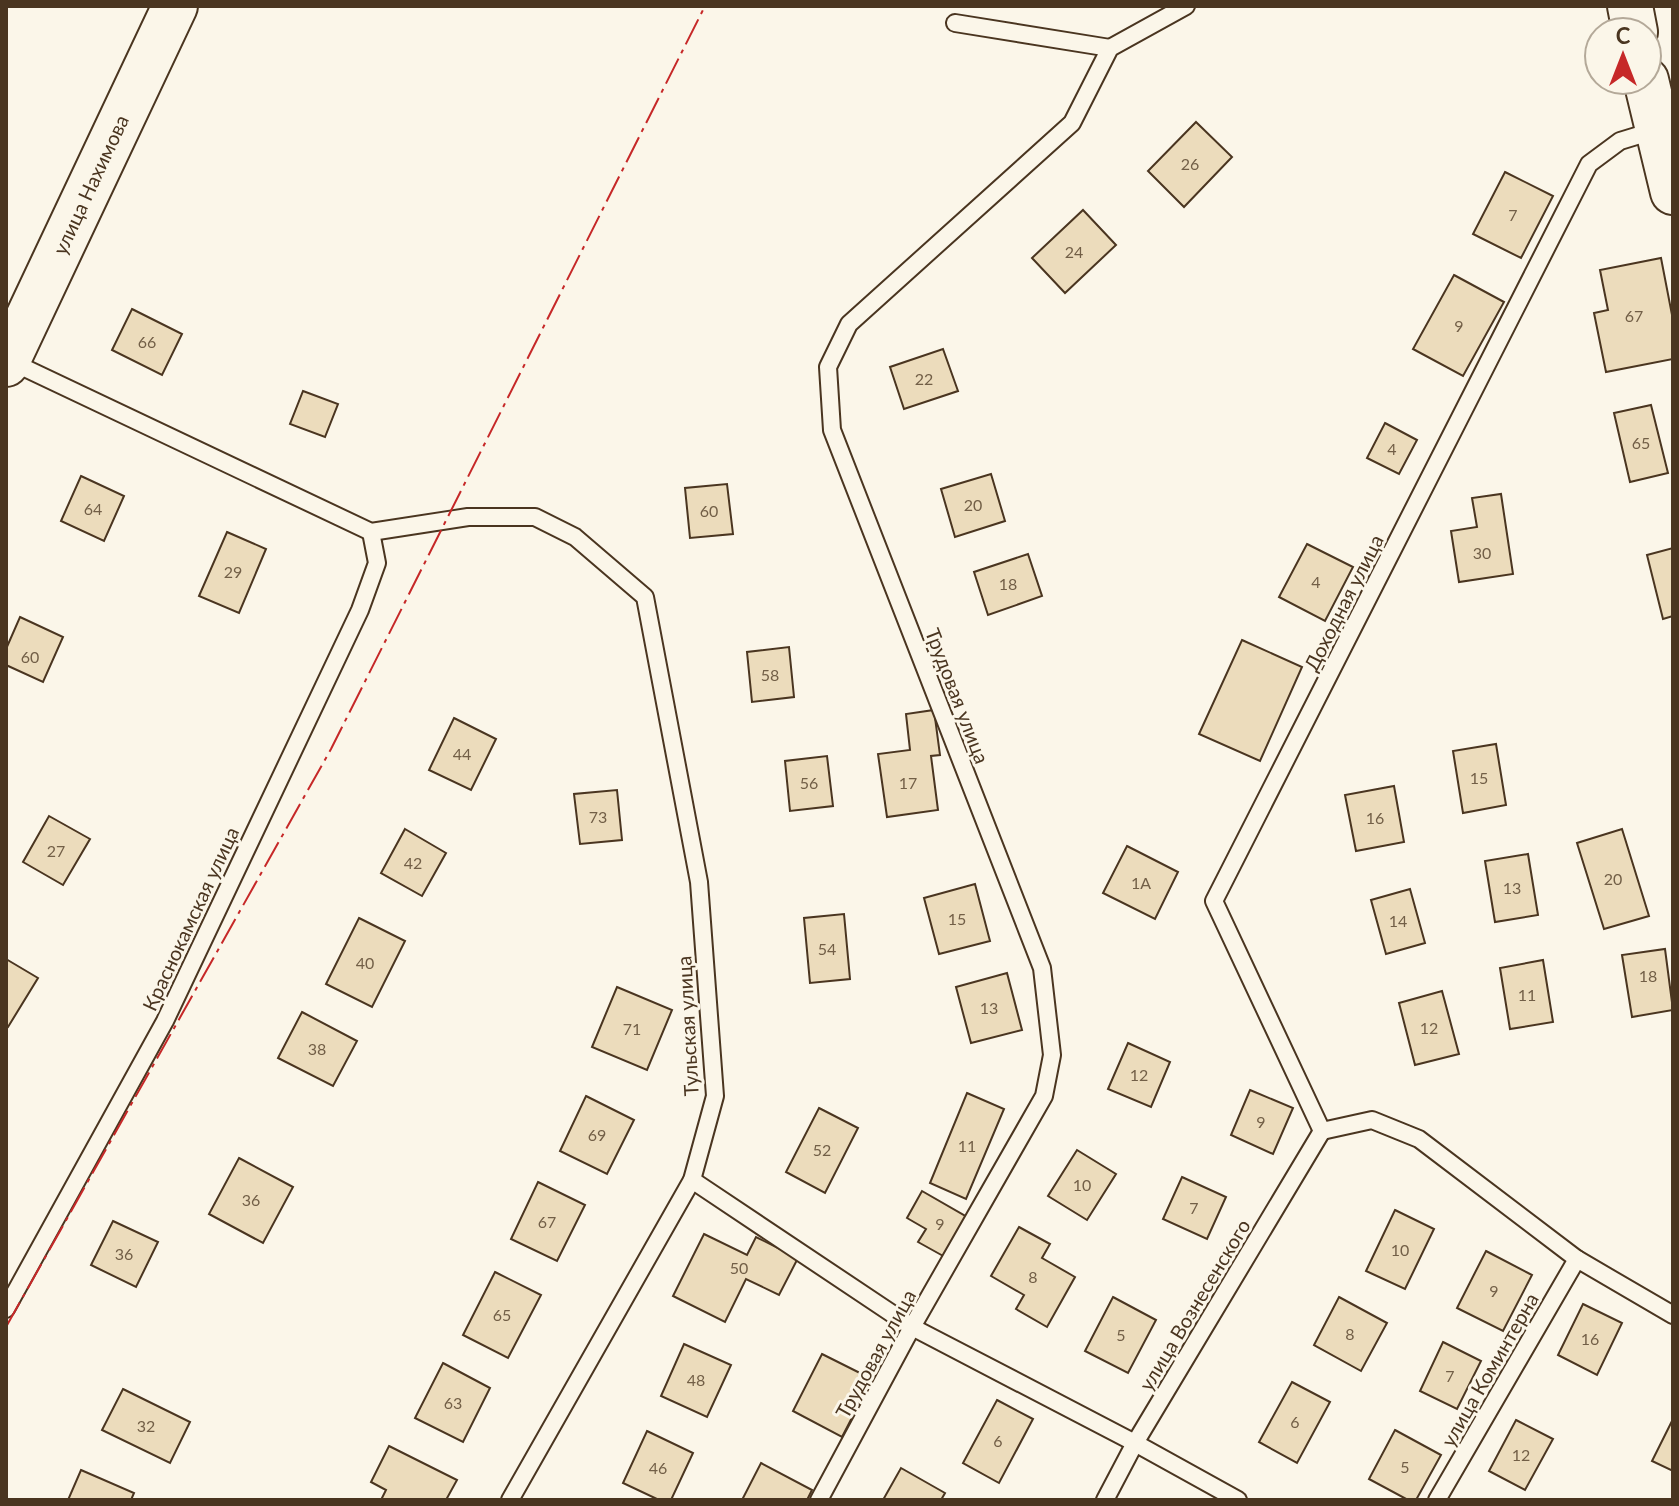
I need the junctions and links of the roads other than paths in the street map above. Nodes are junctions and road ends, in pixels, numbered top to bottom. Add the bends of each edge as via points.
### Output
1 (175, 6) edge
2 (1186, 6) edge
3 (955, 23) dead end
4 (1110, 48) junction
5 (1649, 96) edge
6 (1656, 130) junction
7 (1673, 192) edge
8 (7, 362) edge
9 (371, 532) junction
10 (1322, 1131) junction
11 (692, 1180) junction
12 (1577, 1259) junction
13 (6, 1309) edge
14 (1673, 1315) edge
15 (912, 1327) junction
16 (1135, 1443) junction
17 (510, 1500) edge
18 (819, 1500) edge
19 (1105, 1500) edge
20 (1238, 1500) edge
21 (1437, 1500) edge

1 - 8 main road, улица Нахимова
2 - 4 lane
3 - 4 lane
4 - 15 lane, Трудовая улица via 1072,123 849,324 828,367 832,430 1042,968 1052,1055 1044,1096
5 - 6 main road
6 - 7 main road
6 - 10 lane, Доходная улица via 1620,141 1589,164 1214,901
8 - 9 lane
9 - 11 lane, Тульская улица via 468,517 535,517 575,537 645,597 699,882 715,1096
9 - 13 lane, Краснокамская улица via 377,563 360,610 165,1021
10 - 12 lane via 1372,1120 1419,1139
10 - 16 lane, улица Вознесенского
11 - 15 lane
11 - 17 lane, Тульская улица
12 - 14 lane
12 - 21 lane, улица Коминтерна
15 - 16 lane
15 - 18 lane, Трудовая улица
16 - 19 lane, улица Вознесенского
16 - 20 lane

